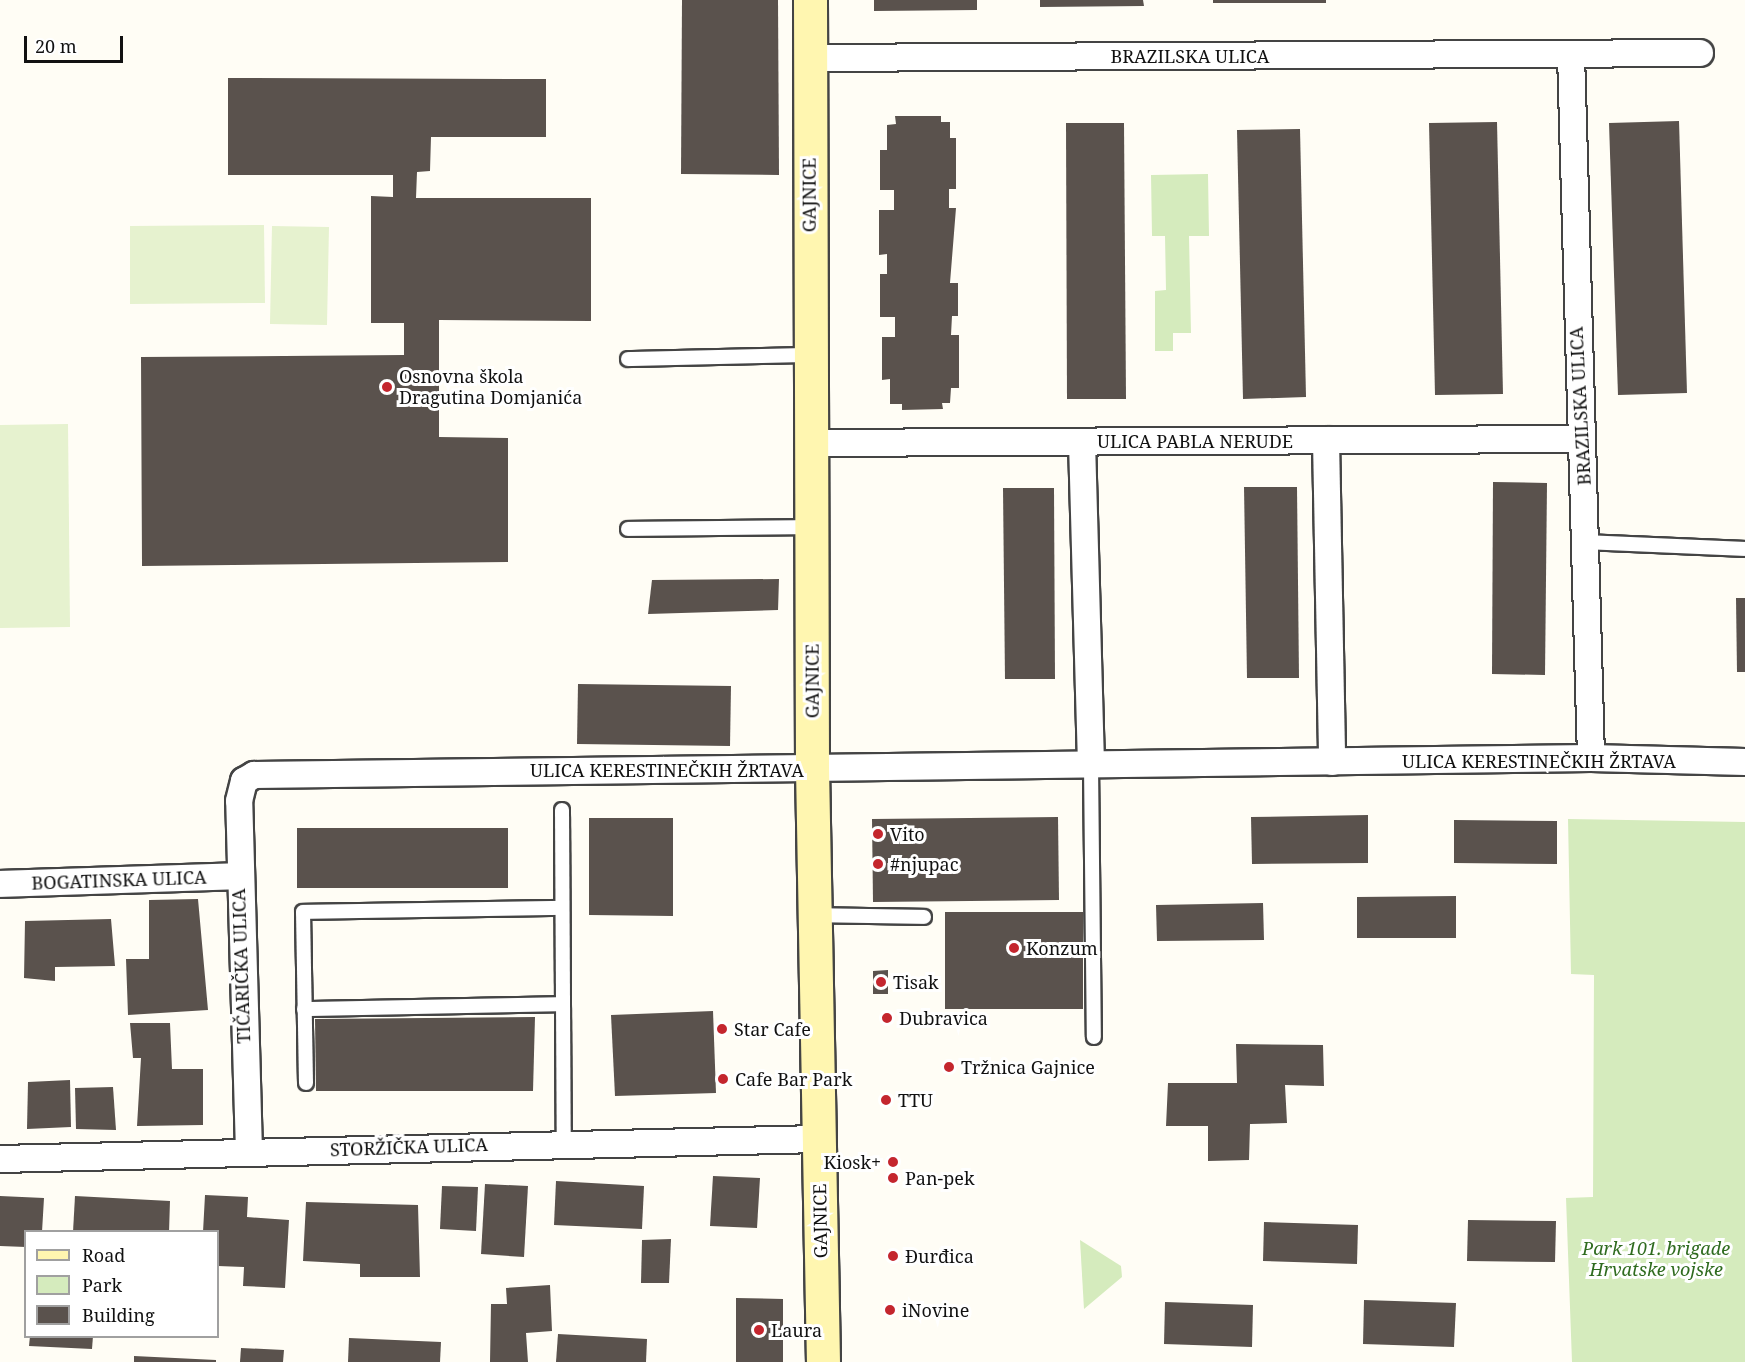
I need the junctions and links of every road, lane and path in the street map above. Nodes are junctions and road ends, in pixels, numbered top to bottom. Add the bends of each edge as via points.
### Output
1 (810, 0) edge
2 (1571, 54) junction
3 (1700, 54) dead end
4 (809, 58) junction
5 (809, 355) junction
6 (628, 359) dead end
7 (1580, 439) junction
8 (1326, 440) junction
9 (1082, 442) junction
10 (811, 443) junction
11 (811, 527) junction
12 (628, 529) dead end
13 (1585, 542) junction
14 (1745, 549) edge
15 (1591, 758) junction
16 (1332, 762) junction
17 (1745, 762) edge
18 (1091, 765) junction
19 (812, 768) junction
20 (244, 781) joint
21 (562, 810) dead end
22 (238, 876) junction
23 (0, 884) edge
24 (560, 908) junction
25 (814, 915) junction
26 (924, 917) dead end
27 (563, 1004) junction
28 (304, 1009) junction
29 (1094, 1037) dead end
30 (306, 1083) dead end
31 (818, 1139) junction
32 (564, 1143) junction
33 (249, 1152) junction
34 (0, 1159) edge
35 (823, 1362) edge

1 - 4 street, GAJNICE
2 - 3 street, BRAZILSKA ULICA
2 - 4 street, BRAZILSKA ULICA
2 - 7 street, BRAZILSKA ULICA
4 - 5 street, GAJNICE
5 - 6 lane
5 - 10 street, GAJNICE
7 - 8 street, ULICA PABLA NERUDE
7 - 13 street, BRAZILSKA ULICA
8 - 9 street, ULICA PABLA NERUDE
8 - 16 street
9 - 10 street, ULICA PABLA NERUDE
9 - 18 street
10 - 11 street, GAJNICE
11 - 12 lane
11 - 19 street, GAJNICE
13 - 14 lane
13 - 15 street, BRAZILSKA ULICA
15 - 16 street, ULICA KERESTINEČKIH ŽRTAVA
15 - 17 street, ULICA KERESTINEČKIH ŽRTAVA
16 - 18 street, ULICA KERESTINEČKIH ŽRTAVA
18 - 19 street, ULICA KERESTINEČKIH ŽRTAVA
18 - 29 lane
19 - 20 street, ULICA KERESTINEČKIH ŽRTAVA via 267,773
19 - 25 street, GAJNICE
20 - 22 street, TIČARIČKA ULICA via 238,801
21 - 24 lane
22 - 23 street, BOGATINSKA ULICA
22 - 33 street, TIČARIČKA ULICA
24 - 27 lane
24 - 28 lane via 303,912
25 - 26 lane
25 - 31 street, GAJNICE
27 - 28 lane
27 - 32 lane
28 - 30 lane
31 - 32 street, STORŽIČKA ULICA
31 - 35 street, GAJNICE
32 - 33 street, STORŽIČKA ULICA
33 - 34 street, STORŽIČKA ULICA

